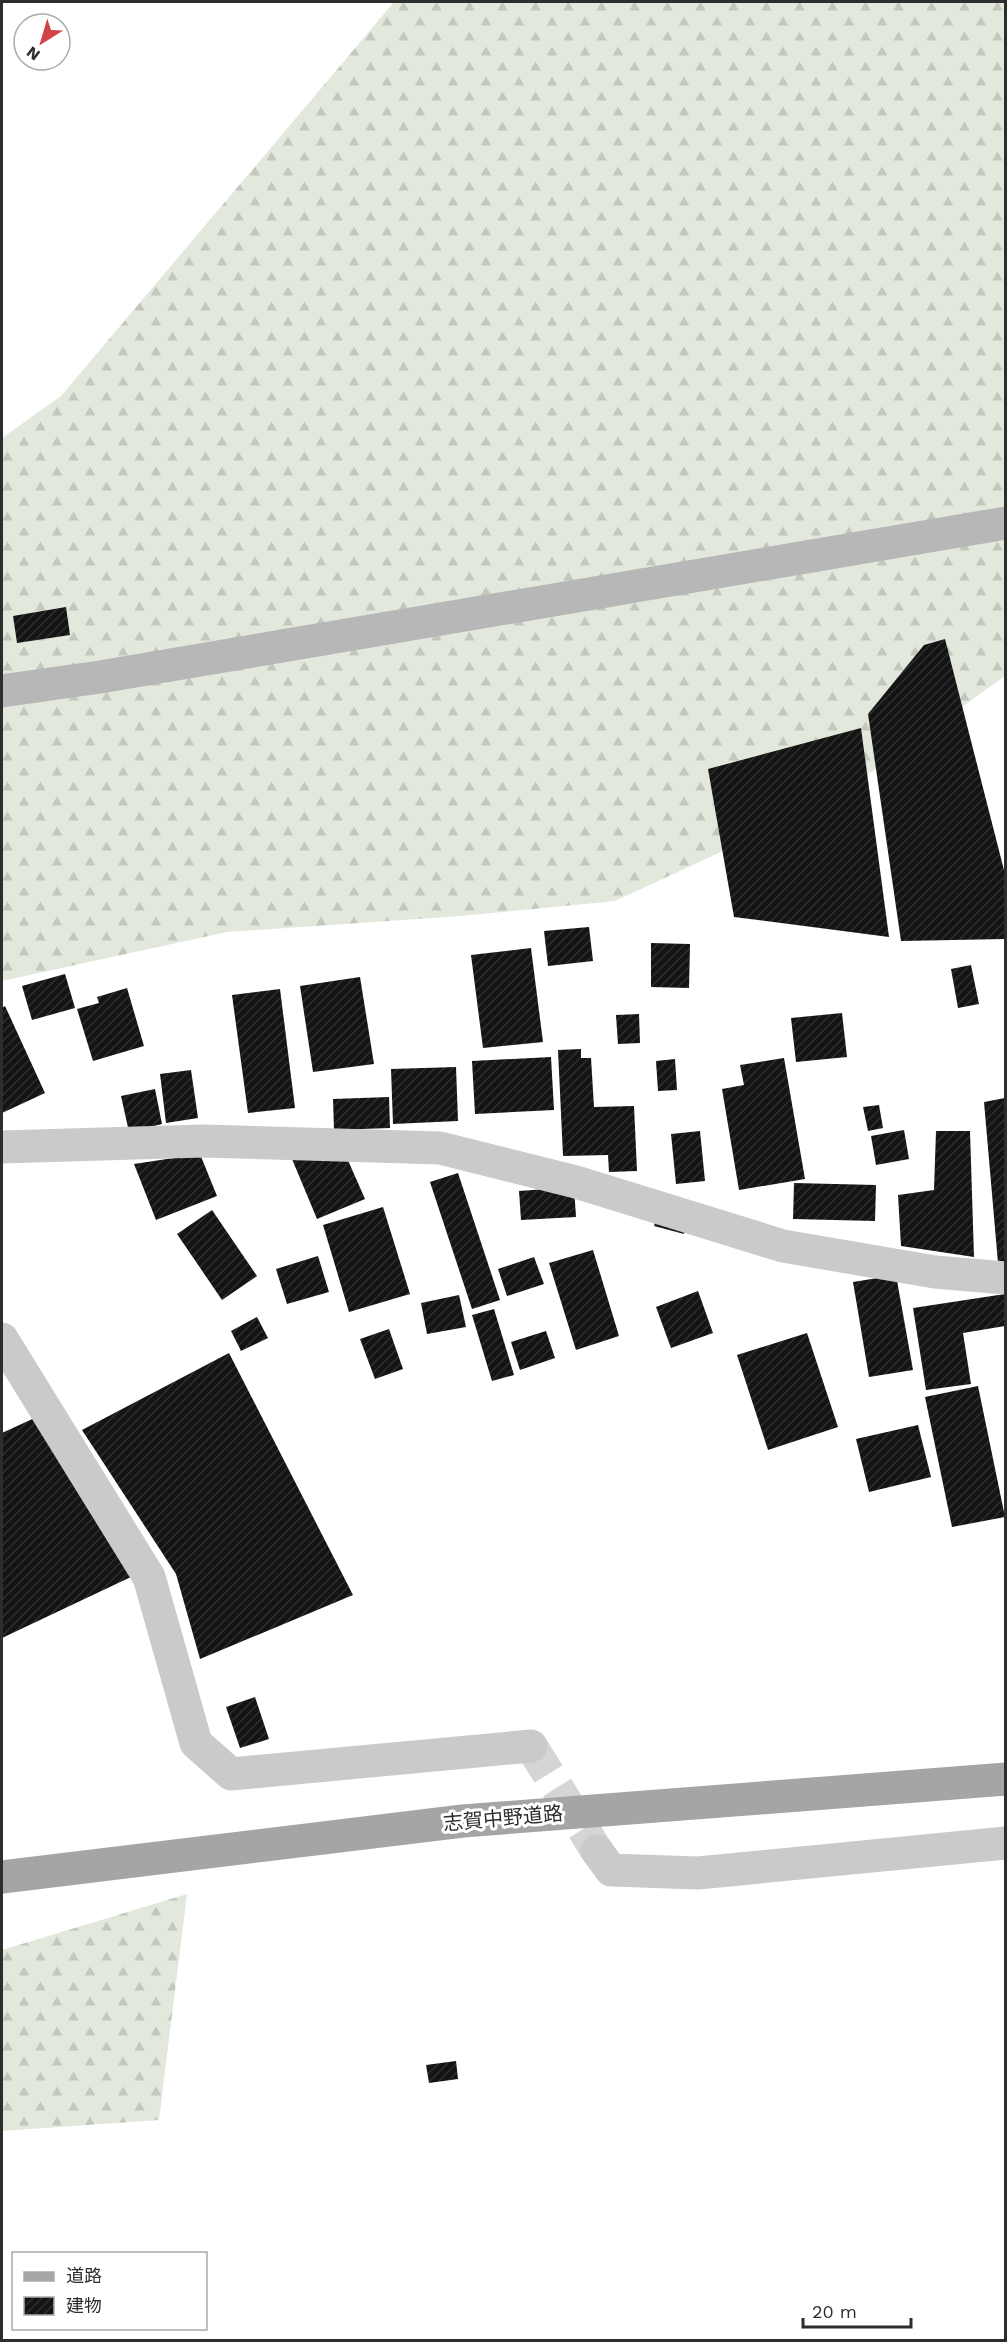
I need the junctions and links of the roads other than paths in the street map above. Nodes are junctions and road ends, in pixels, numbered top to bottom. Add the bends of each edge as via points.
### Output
1 (1005, 523) edge
2 (2, 691) edge
3 (2, 1147) edge
4 (1005, 1278) edge
5 (2, 1339) edge
6 (531, 1746) dead end
7 (1005, 1779) edge
8 (1005, 1843) edge
9 (597, 1851) tunnel mouth
10 (2, 1877) edge

1 - 2 street
3 - 4 street via 203,1141 440,1148 576,1182 783,1246 935,1272
5 - 6 street via 149,1577 196,1743 231,1774
7 - 10 main road, 志賀中野道路 via 463,1821
8 - 9 street via 698,1873 611,1870

